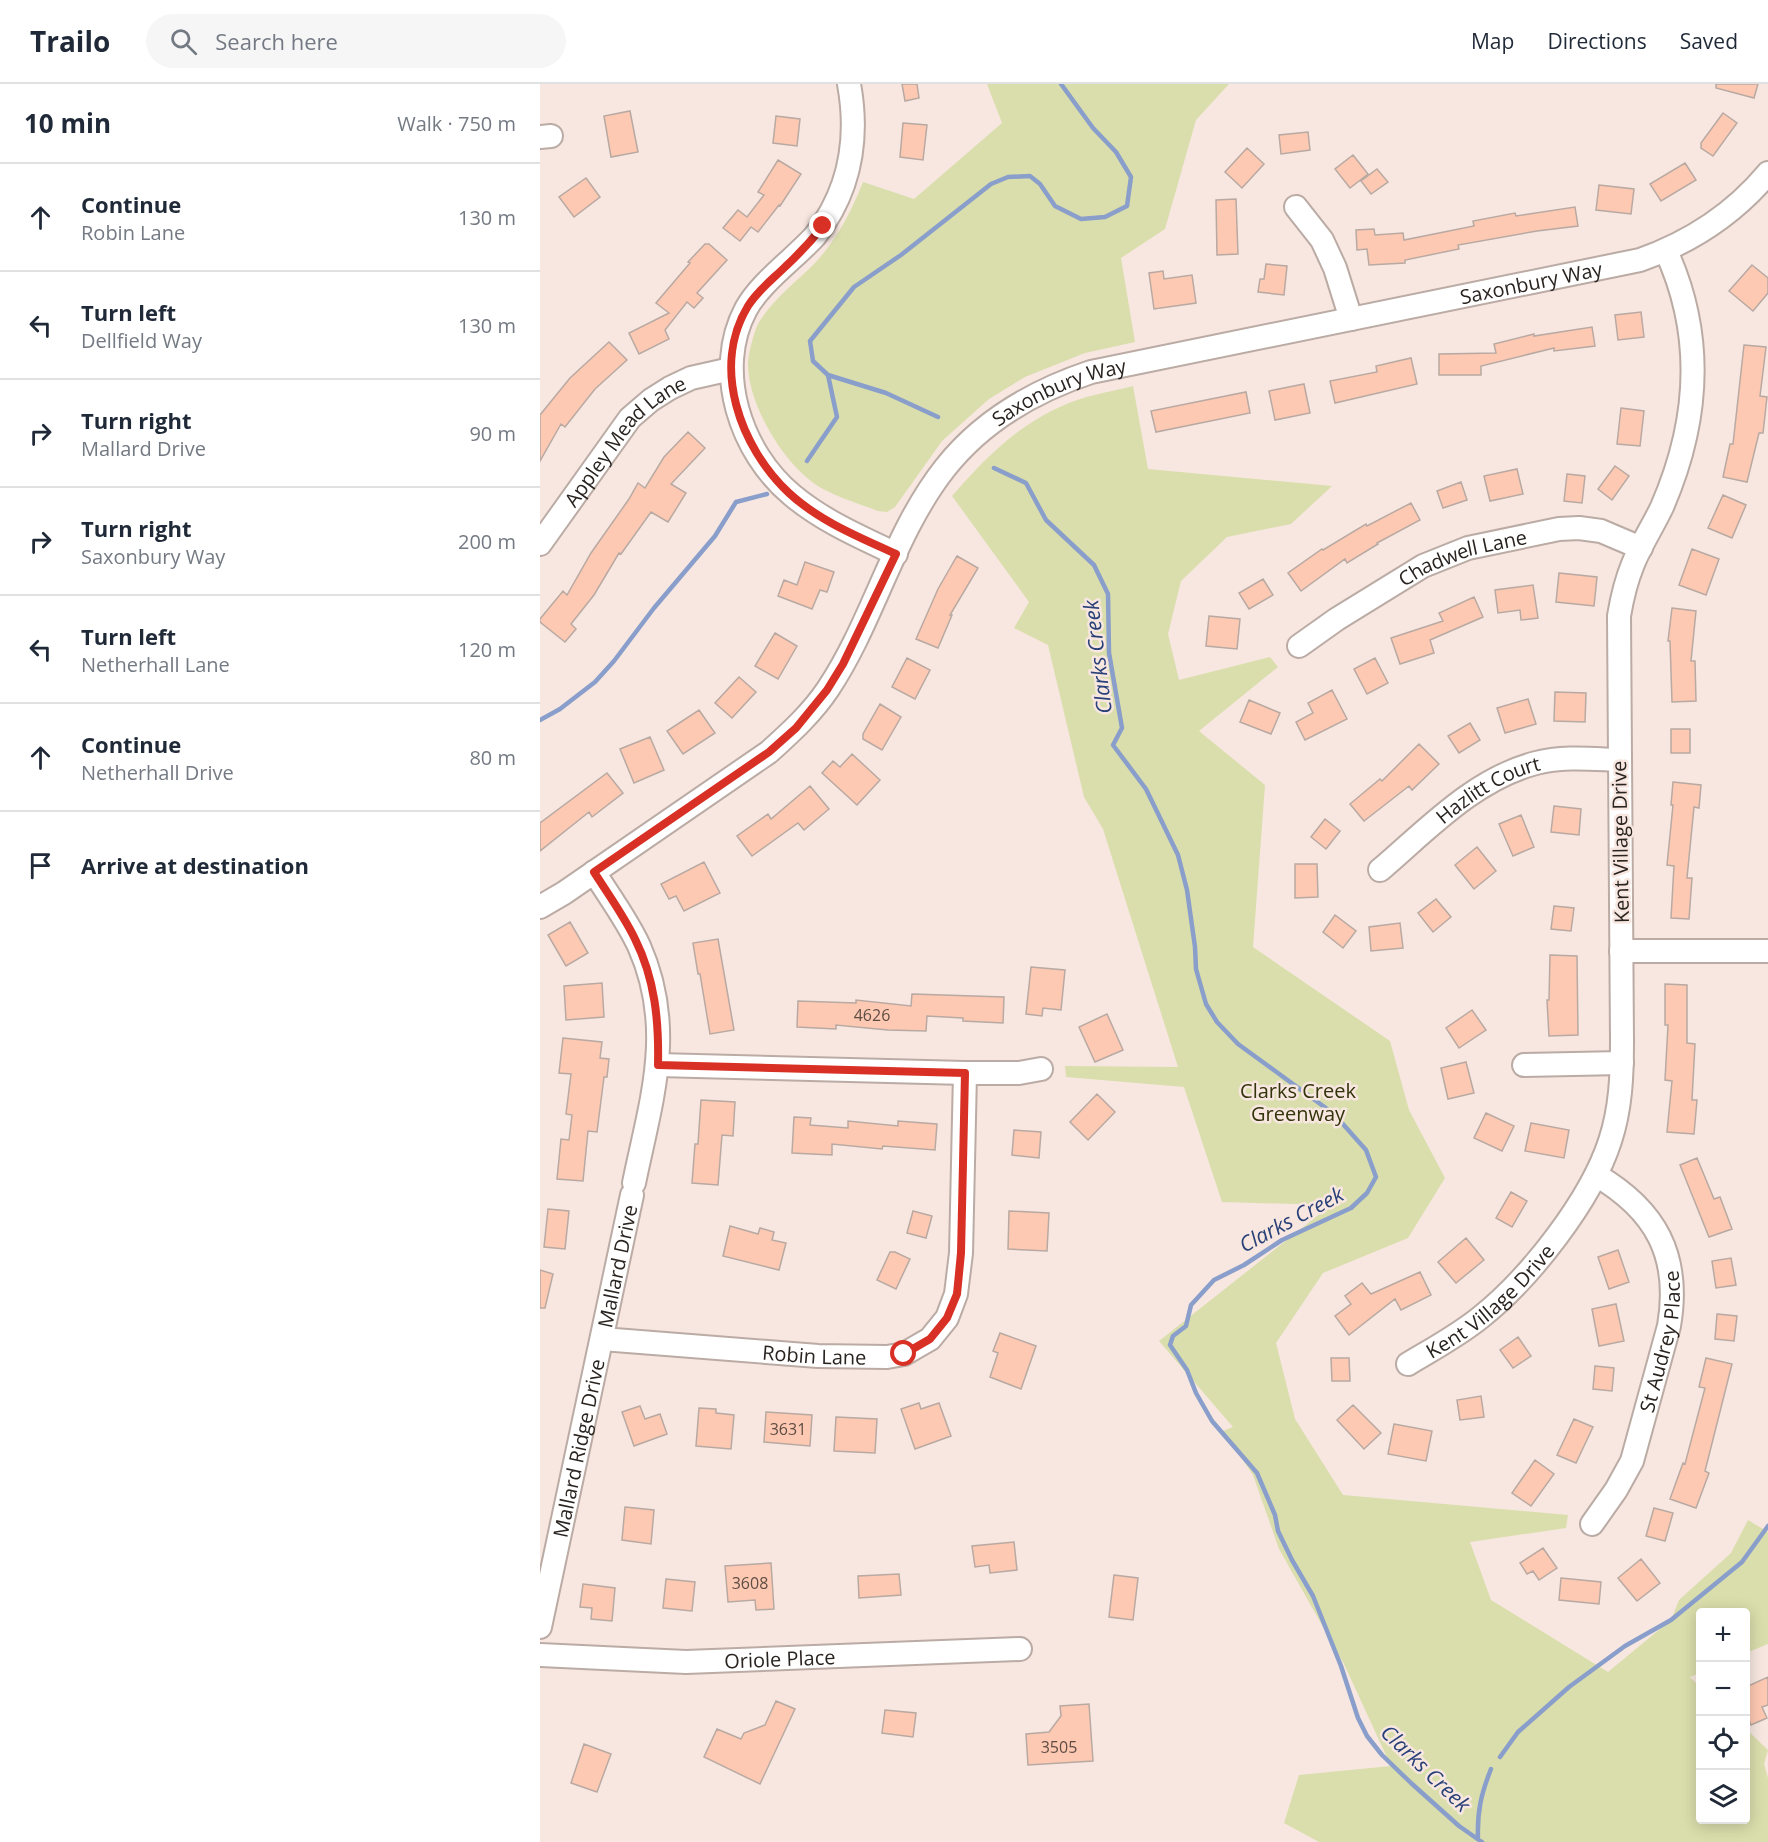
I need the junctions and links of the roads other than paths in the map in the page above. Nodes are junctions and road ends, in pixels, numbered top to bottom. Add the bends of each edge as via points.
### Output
1 (849, 84) edge
2 (1768, 173) edge
3 (1296, 207) dead end
4 (1666, 251) junction
5 (1351, 319) junction
6 (731, 369) junction
7 (540, 544) edge
8 (1641, 548) junction
9 (896, 554) junction
10 (1299, 646) dead end
11 (1619, 760) junction
12 (1380, 870) dead end
13 (594, 872) junction
14 (540, 907) edge
15 (1621, 951) junction
16 (1768, 951) edge
17 (1622, 1063) junction
18 (658, 1065) junction
19 (1524, 1065) dead end
20 (1041, 1068) dead end
21 (965, 1073) junction
22 (1596, 1175) junction
23 (602, 1339) junction
24 (1408, 1364) dead end
25 (1592, 1524) dead end
26 (540, 1628) edge
27 (1020, 1649) dead end
28 (540, 1655) edge

1 - 6 street via 854,132 842,191 815,236 747,307 733,346
2 - 4 street, Saxonbury Way via 1738,206 1712,226
3 - 5 street via 1322,240
4 - 5 street, Saxonbury Way via 1640,260
4 - 8 street, Kent Village Drive via 1690,325 1693,386 1678,464
5 - 9 street, Saxonbury Way via 1090,372 1032,396 987,426 946,467 916,511
6 - 7 street, Appley Mead Lane via 670,388 630,418
6 - 9 street via 735,401 745,431 765,466 822,518
8 - 10 street, Chadwell Lane via 1601,531 1559,528 1468,548 1423,566
8 - 11 street, Kent Village Drive via 1628,575 1619,616
9 - 13 street, Saxonbury Way via 843,664 796,728 769,752
11 - 12 street, Hazlitt Court via 1564,759 1509,772 1459,803
11 - 15 street, Kent Village Drive
13 - 14 street, Saxonbury Way
13 - 18 street, Mallard Drive via 634,936 650,976 657,1007
15 - 16 street
15 - 17 street, Kent Village Drive
17 - 19 street
17 - 22 street, Kent Village Drive via 1618,1109
18 - 21 street
18 - 23 street, Mallard Drive
20 - 21 street via 1019,1073
21 - 23 street, Robin Lane via 957,1294 947,1318 930,1339 904,1354 887,1357 818,1356
22 - 24 street, Kent Village Drive via 1552,1242 1507,1295 1464,1329
22 - 25 street, St Audrey Place via 1624,1193 1654,1226 1668,1257 1673,1304 1632,1461
23 - 26 street, Mallard Ridge Drive
27 - 28 street, Oriole Place via 686,1662

